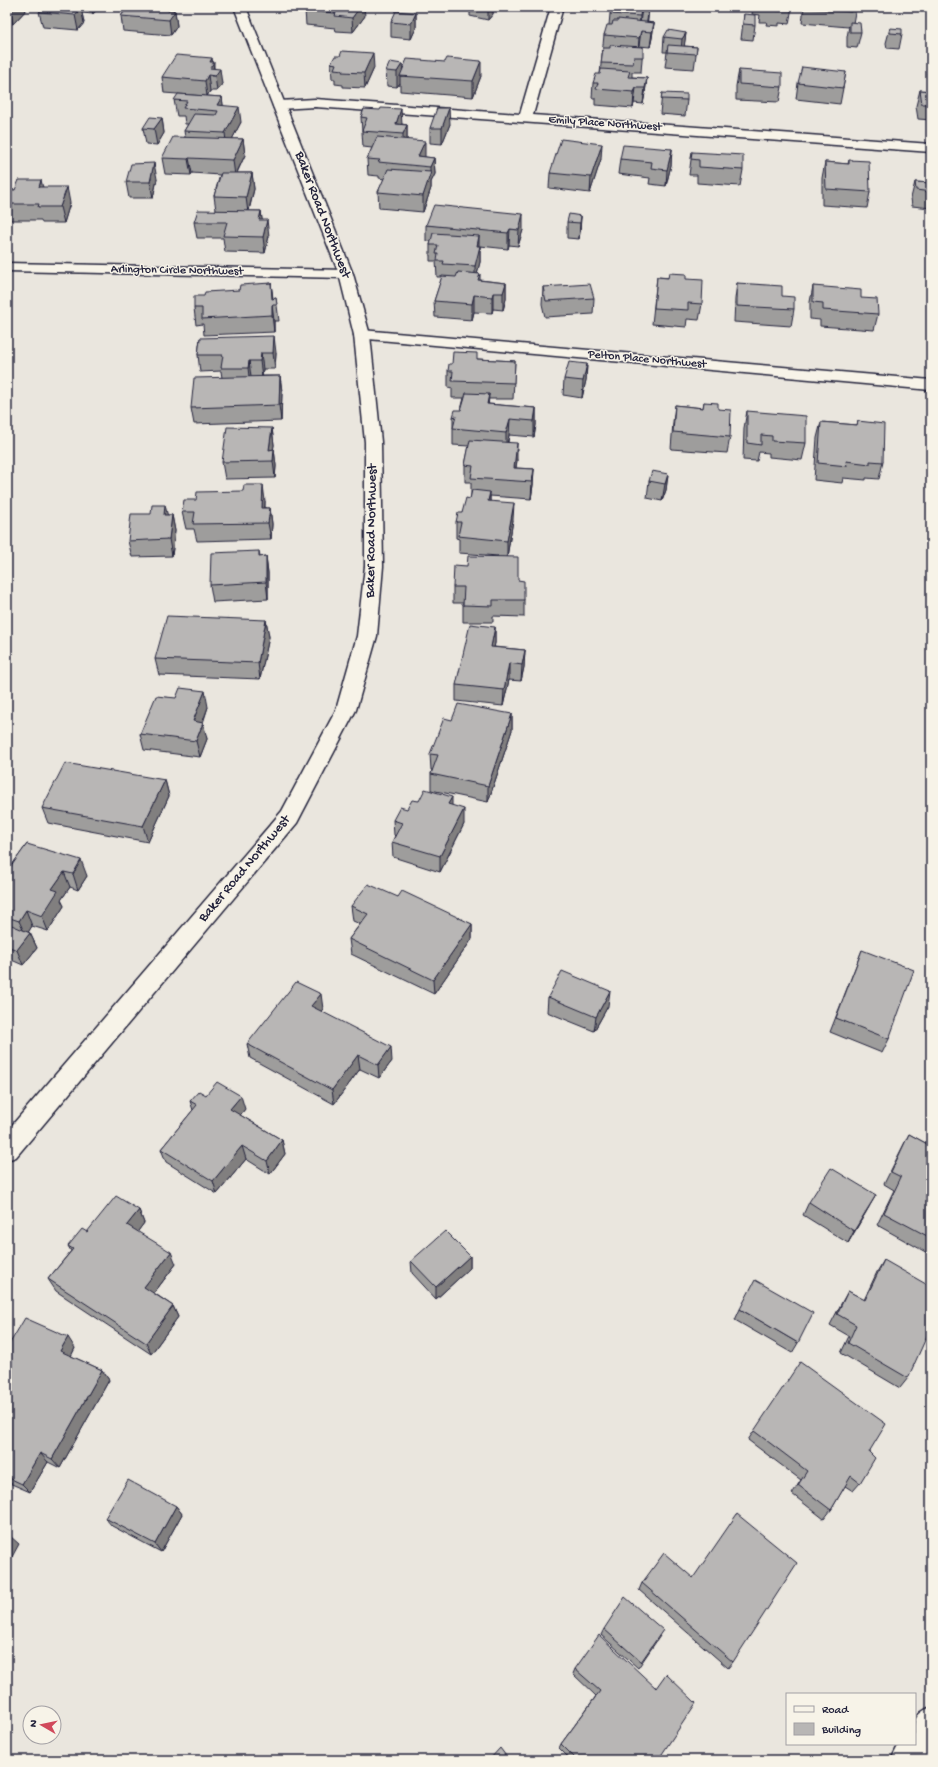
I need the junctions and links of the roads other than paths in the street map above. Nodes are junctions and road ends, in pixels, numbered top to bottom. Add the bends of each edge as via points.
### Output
1 (240, 7) edge
2 (557, 7) edge
3 (279, 105) junction
4 (525, 119) junction
5 (931, 148) edge
6 (7, 267) edge
7 (346, 274) junction
8 (362, 335) junction
9 (931, 385) edge
10 (7, 1149) edge
11 (931, 1723) edge
12 (907, 1760) edge

1 - 3 street, Baker Road Northwest
2 - 4 street
3 - 4 street, Emily Place Northwest via 315,103
3 - 7 street, Baker Road Northwest
4 - 5 street, Emily Place Northwest
6 - 7 street, Arlington Circle Northwest
7 - 8 street, Baker Road Northwest
8 - 9 street, Pelton Place Northwest
8 - 10 street, Baker Road Northwest via 373,442 374,566 368,636 346,710 290,817
11 - 12 street

